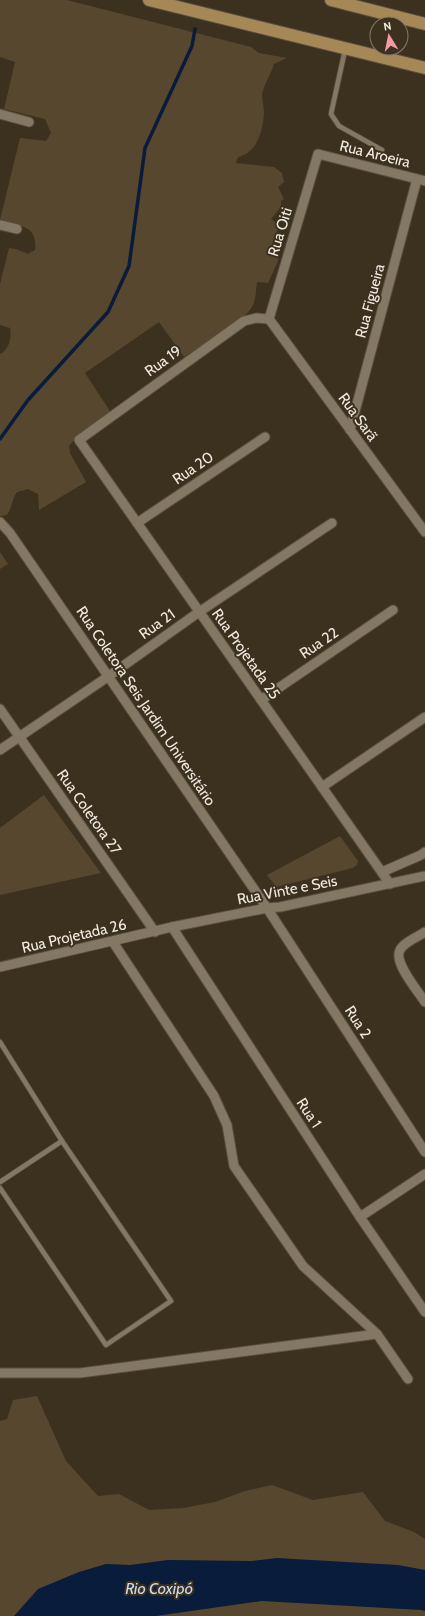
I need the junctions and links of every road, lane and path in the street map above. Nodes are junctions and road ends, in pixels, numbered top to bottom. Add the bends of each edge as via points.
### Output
1 (149, 0) edge
2 (330, 0) edge
3 (425, 24) edge
4 (346, 48) junction
5 (425, 68) edge
6 (0, 114) edge
7 (29, 122) dead end
8 (382, 150) dead end
9 (318, 154) joint
10 (421, 180) edge
11 (0, 225) edge
12 (17, 229) dead end
13 (269, 319) junction
14 (350, 430) junction
15 (265, 437) dead end
16 (79, 440) joint
17 (0, 522) edge
18 (137, 523) junction
19 (332, 523) dead end
20 (425, 532) edge
21 (393, 610) dead end
22 (199, 612) junction
23 (109, 676) junction
24 (260, 700) junction
25 (0, 709) edge
26 (425, 717) edge
27 (19, 736) junction
28 (0, 750) edge
29 (322, 787) junction
30 (425, 852) edge
31 (382, 872) junction
32 (425, 876) edge
33 (390, 884) junction
34 (267, 908) junction
35 (172, 927) junction
36 (155, 932) junction
37 (425, 932) edge
38 (113, 942) junction
39 (0, 966) edge
40 (425, 1002) edge
41 (0, 1042) edge
42 (62, 1141) junction
43 (425, 1152) edge
44 (425, 1174) edge
45 (0, 1182) edge
46 (0, 1188) edge
47 (360, 1217) junction
48 (425, 1312) edge
49 (377, 1334) junction
50 (0, 1372) edge
51 (408, 1379) dead end

1 - 4 main road
2 - 3 main road
4 - 5 main road
4 - 8 lane via 330,114 339,126
6 - 7 street
9 - 10 street, Rua Aroeira
9 - 13 street, Rua Oiti
10 - 14 street, Rua Figueira
11 - 12 street
13 - 14 street, Rua Sarã
13 - 16 street, Rua 19 via 256,318 244,321
14 - 20 street, Rua Sarã
15 - 18 street, Rua 20
16 - 18 street, Rua Projetada 25
17 - 23 street, Rua Coletora Seis Jardim Universitário
18 - 22 street, Rua Projetada 25
19 - 22 street, Rua 21
21 - 24 street, Rua 22
22 - 23 street, Rua 21
22 - 24 street, Rua Projetada 25
23 - 27 street, Rua 21
23 - 34 street, Rua Coletora Seis Jardim Universitário
24 - 29 street, Rua Projetada 25
25 - 27 street, Rua Coletora 27
26 - 29 street
27 - 28 street, Rua 21
27 - 36 street, Rua Coletora 27
29 - 31 street, Rua Projetada 25
30 - 31 street
31 - 33 street, Rua Projetada 25
32 - 33 street, Rua Vinte e Seis
33 - 34 street, Rua Vinte e Seis
34 - 35 street, Rua Vinte e Seis
34 - 43 street, Rua 2
35 - 36 street, Rua Vinte e Seis
35 - 47 street, Rua 1
36 - 38 street, Rua Projetada 26
37 - 40 street via 403,946 398,956 400,965
38 - 39 street, Rua Projetada 26
38 - 49 street via 214,1096 227,1125 234,1166 303,1266
41 - 42 lane
42 - 45 lane
42 - 46 lane via 171,1302 106,1345
44 - 47 street
47 - 48 street, Rua 1
49 - 50 street via 80,1373
49 - 51 street

